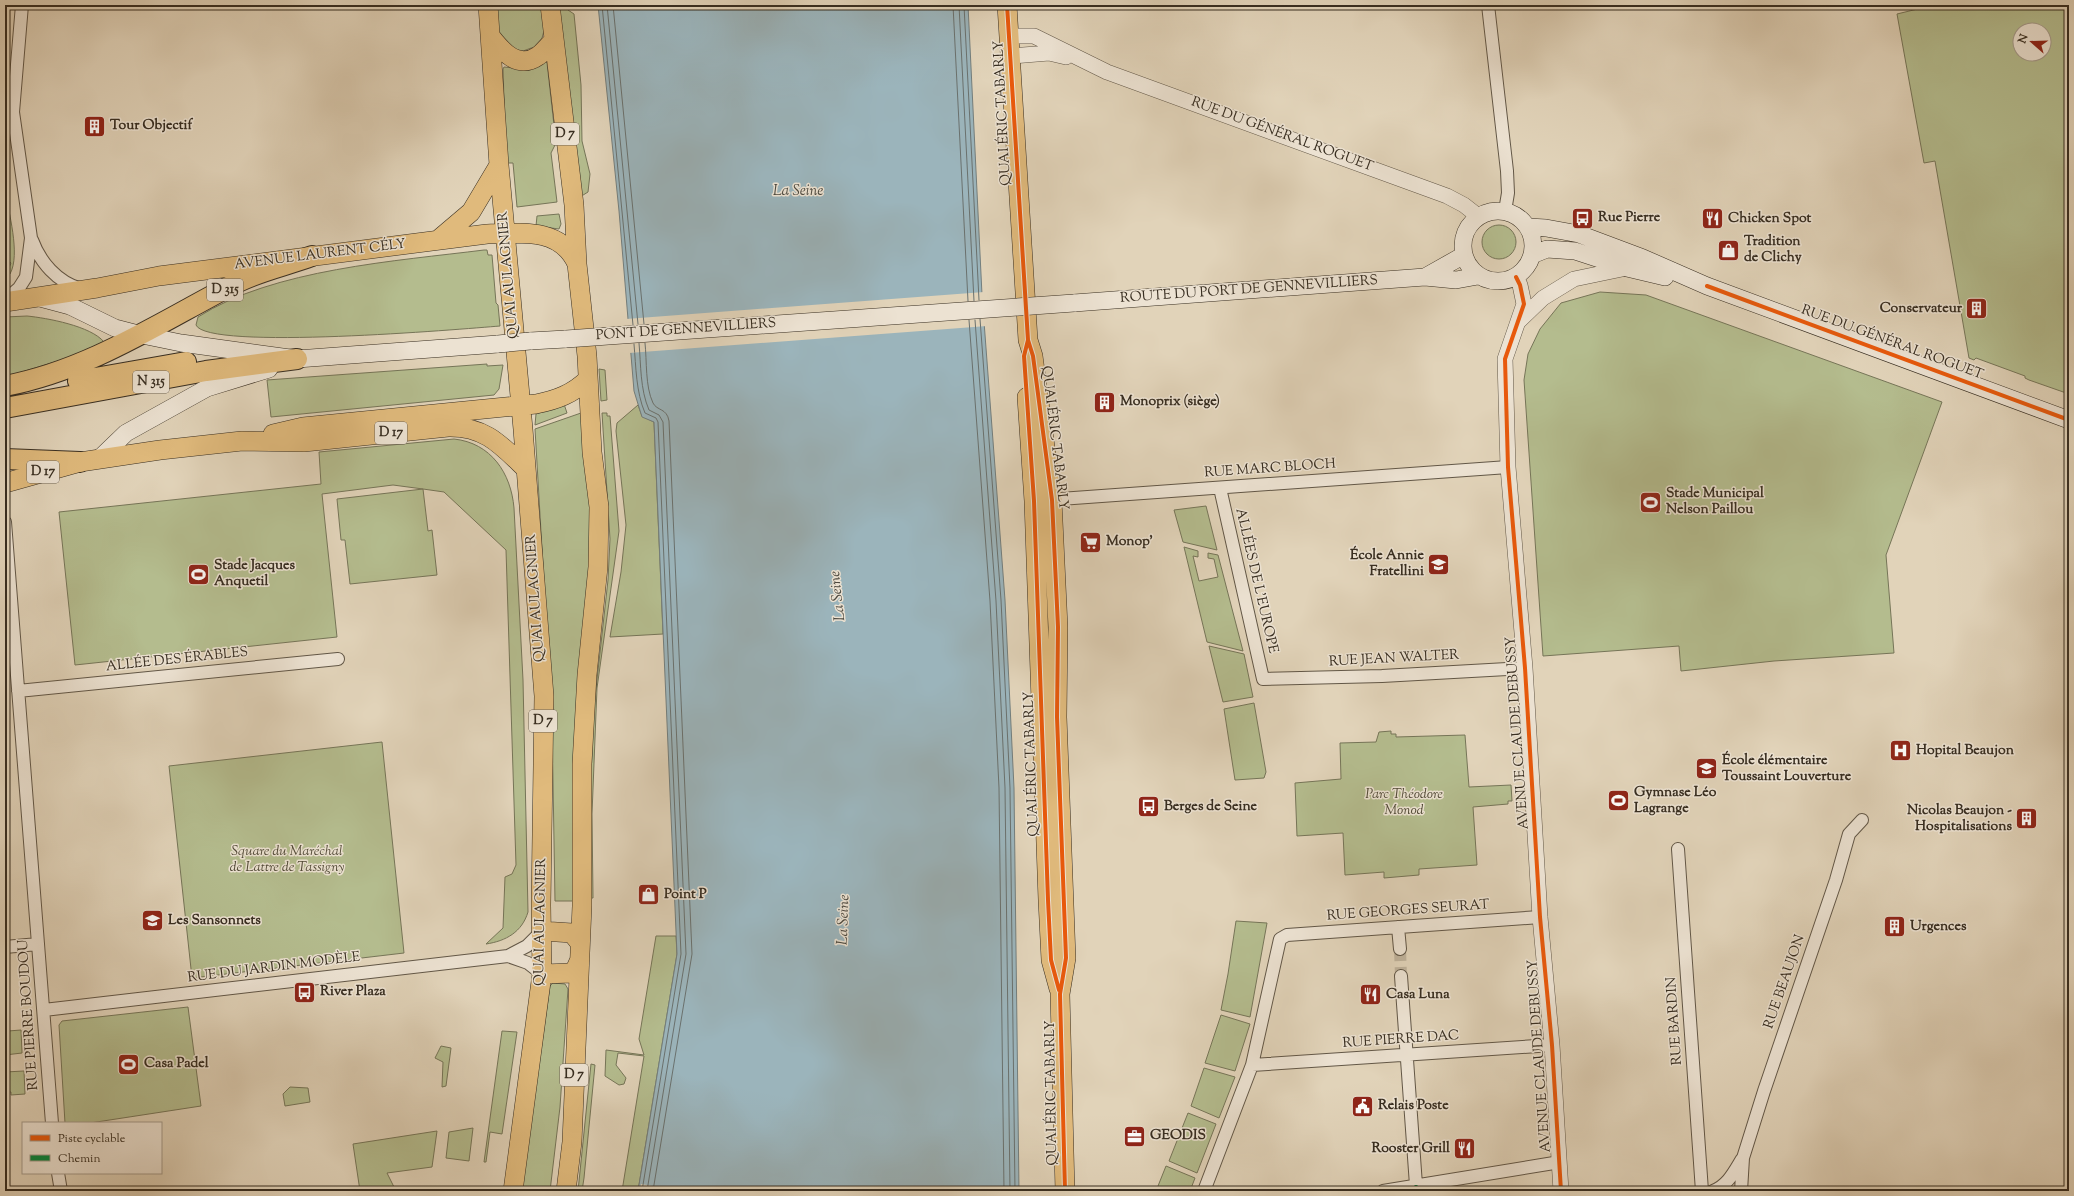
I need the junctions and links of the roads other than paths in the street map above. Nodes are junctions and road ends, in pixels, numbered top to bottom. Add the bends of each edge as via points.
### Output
1 (22, 5) edge
2 (488, 5) edge
3 (550, 5) edge
4 (1007, 5) edge
5 (1488, 5) edge
6 (1009, 36) junction
7 (491, 37) junction
8 (554, 40) junction
9 (1011, 56) junction
10 (1082, 61) junction
11 (10, 88) edge
12 (499, 165) junction
13 (1505, 211) junction
14 (1478, 216) junction
15 (1528, 227) junction
16 (506, 234) junction
17 (31, 238) junction
18 (438, 240) junction
19 (1464, 255) junction
20 (1532, 255) junction
21 (312, 256) junction
22 (577, 264) junction
23 (1627, 268) junction
24 (1478, 276) junction
25 (1425, 278) junction
26 (1516, 278) junction
27 (1707, 286) junction
28 (86, 289) junction
29 (35, 298) junction
30 (5, 301) edge
31 (1074, 303) joint
32 (1518, 322) junction
33 (142, 335) junction
34 (1028, 340) junction
35 (297, 359) junction
36 (588, 380) junction
37 (5, 386) edge
38 (5, 395) edge
39 (520, 406) junction
40 (5, 408) edge
41 (2069, 420) edge
42 (242, 441) junction
43 (100, 458) junction
44 (5, 459) edge
45 (80, 462) junction
46 (1508, 467) junction
47 (526, 469) junction
48 (5, 483) edge
49 (1220, 488) junction
50 (1052, 500) junction
51 (1034, 501) junction
52 (5, 522) edge
53 (338, 659) dead end
54 (1525, 668) junction
55 (1263, 679) joint
56 (18, 691) junction
57 (1862, 820) dead end
58 (1678, 849) dead end
59 (1540, 917) junction
60 (1398, 927) junction
61 (542, 931) junction
62 (38, 944) junction
63 (5, 947) edge
64 (1400, 949) tunnel mouth
65 (580, 951) junction
66 (508, 956) junction
67 (542, 974) junction
68 (1401, 976) tunnel mouth
69 (1060, 994) junction
70 (44, 1010) junction
71 (1552, 1045) junction
72 (1406, 1055) junction
73 (1252, 1065) junction
74 (52, 1122) edge
75 (1743, 1158) junction
76 (1560, 1162) junction
77 (58, 1174) edge
78 (1416, 1185) junction
79 (60, 1191) edge
80 (513, 1191) edge
81 (566, 1191) edge
82 (1065, 1191) edge
83 (1204, 1191) edge
84 (1383, 1191) edge
85 (1561, 1191) edge
86 (1702, 1191) edge
87 (1713, 1191) edge
88 (1741, 1191) edge

1 - 11 street
2 - 7 main road, QUAI AULAGNIER / D 7
3 - 8 main road, D 7
4 - 6 main road, QUAI ÉRIC TABARLY
5 - 13 street via 1507,171 1508,193
6 - 9 main road, QUAI ÉRIC TABARLY
6 - 10 street, RUE DU GÉNÉRAL ROGUET via 1034,36
7 - 8 main road via 508,57 521,60 538,56
7 - 12 main road, QUAI AULAGNIER / D 7
8 - 22 main road, D 7 via 574,205
9 - 10 street, RUE DU GÉNÉRAL ROGUET via 1049,53
9 - 34 main road, QUAI ÉRIC TABARLY
10 - 14 street, RUE DU GÉNÉRAL ROGUET via 1447,196
11 - 17 street
12 - 16 main road, QUAI AULAGNIER / D 7
12 - 18 main road via 471,212
13 - 14 main road via 1491,211
13 - 15 main road via 1515,214
14 - 19 main road via 1464,233
15 - 20 main road via 1533,240
15 - 27 main road, RUE DU GÉNÉRAL ROGUET via 1579,234
16 - 18 main road, AVENUE LAURENT CÉLY
16 - 22 main road, AVENUE LAURENT CÉLY via 532,233 547,236 565,247
16 - 39 main road, QUAI AULAGNIER / D 7
17 - 28 street via 38,254 56,275 72,286
17 - 30 street via 26,277
18 - 21 main road, AVENUE LAURENT CÉLY
19 - 24 main road via 1469,267
19 - 25 main road, ROUTE DU PORT DE GENNEVILLIERS
20 - 23 main road, RUE DU GÉNÉRAL ROGUET via 1547,249 1575,251
20 - 26 main road
21 - 28 main road, AVENUE LAURENT CÉLY via 159,276
21 - 33 highway, D 315 via 239,281
22 - 36 main road, D 7
23 - 27 main road, RUE DU GÉNÉRAL ROGUET
23 - 32 street via 1574,279 1543,298
24 - 25 main road, ROUTE DU PORT DE GENNEVILLIERS via 1456,280
24 - 26 main road via 1498,282
25 - 31 main road, ROUTE DU PORT DE GENNEVILLIERS
26 - 32 street, AVENUE CLAUDE DEBUSSY via 1524,304
27 - 41 main road, RUE DU GÉNÉRAL ROGUET
28 - 29 main road, AVENUE LAURENT CÉLY
29 - 30 main road, AVENUE LAURENT CÉLY
29 - 33 main road via 44,298 70,306 115,328
31 - 35 main road, PONT DE GENNEVILLIERS, bridge
32 - 46 street, AVENUE CLAUDE DEBUSSY via 1505,359
33 - 35 main road
33 - 37 highway via 73,366
34 - 50 main road, QUAI ÉRIC TABARLY via 1033,356
34 - 51 main road, QUAI ÉRIC TABARLY via 1024,356
35 - 38 highway, N 315 via 229,356 204,359 142,368
35 - 40 highway, N 315 via 206,371
35 - 43 main road via 207,388 126,433
36 - 39 main road via 577,389 558,398
36 - 65 main road, D 7 via 592,452 599,507 598,567 587,675 582,764
39 - 42 main road, D 17 via 303,427
39 - 47 main road, QUAI AULAGNIER / D 7
42 - 43 main road, D 17
42 - 47 main road, D 17 via 304,442 462,427 486,434
43 - 45 main road, D 17
44 - 45 highway
45 - 48 main road, D 17
46 - 49 street, RUE MARC BLOCH
46 - 54 street, AVENUE CLAUDE DEBUSSY
47 - 61 main road, QUAI AULAGNIER / D 7 via 544,696
49 - 50 street, RUE MARC BLOCH
49 - 55 street, ALLÉES DE L'EUROPE
50 - 51 street, RUE MARC BLOCH
50 - 69 main road, QUAI ÉRIC TABARLY via 1058,627 1057,717 1066,958
51 - 69 main road, QUAI ÉRIC TABARLY via 1048,908 1051,960
52 - 56 street, RUE PIERRE BOUDOU
53 - 56 street, ALLÉE DES ÉRABLES
54 - 55 street, RUE JEAN WALTER
54 - 59 street, AVENUE CLAUDE DEBUSSY
56 - 62 street, RUE PIERRE BOUDOU
57 - 75 street, RUE BEAUJON via 1849,834
58 - 86 street, RUE BARDIN
59 - 60 street, RUE GEORGES SEURAT
59 - 71 street, AVENUE CLAUDE DEBUSSY
60 - 64 street
60 - 73 street, RUE GEORGES SEURAT via 1287,935 1280,939
61 - 65 main road via 572,933
61 - 66 street, RUE DU JARDIN MODÈLE via 527,946
61 - 67 main road, QUAI AULAGNIER / D 7
62 - 63 street
62 - 70 street, RUE PIERRE BOUDOU
65 - 67 main road via 576,968 570,974
65 - 81 main road, D 7 via 572,1142
66 - 67 street, RUE DU JARDIN MODÈLE via 528,963
66 - 70 street, RUE DU JARDIN MODÈLE
67 - 80 main road, QUAI AULAGNIER / D 7
68 - 72 street
69 - 82 main road, QUAI ÉRIC TABARLY
70 - 74 street, RUE PIERRE BOUDOU
71 - 72 street, RUE PIERRE DAC
71 - 76 street, AVENUE CLAUDE DEBUSSY
72 - 73 street, RUE PIERRE DAC
72 - 78 street
73 - 83 street
75 - 87 street, RUE BEAUJON via 1722,1188
75 - 88 street, RUE BEAUJON
76 - 78 street
76 - 85 street, AVENUE CLAUDE DEBUSSY
77 - 79 street
78 - 84 street

